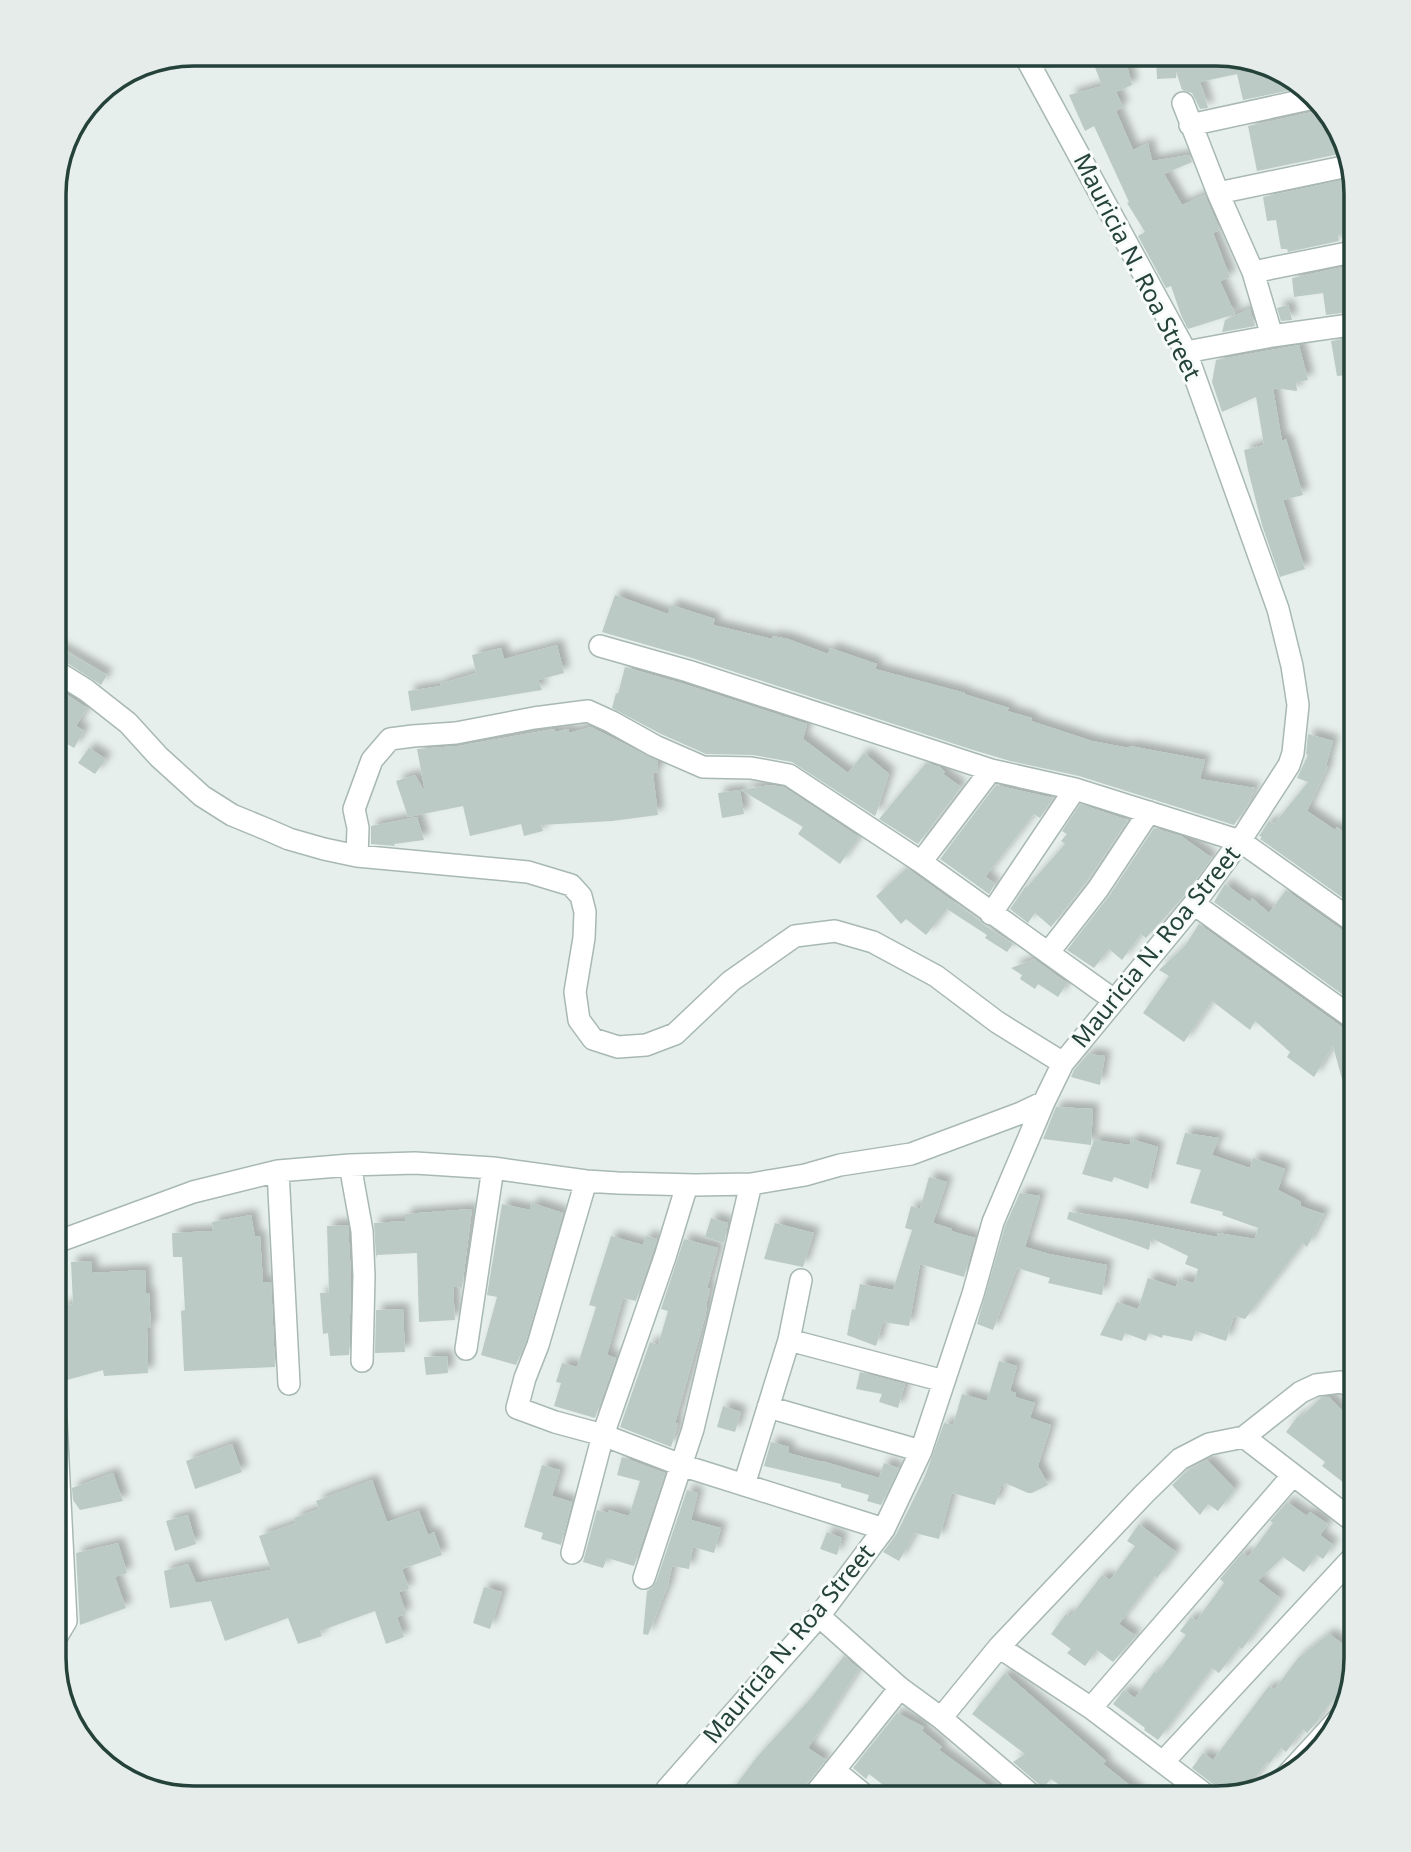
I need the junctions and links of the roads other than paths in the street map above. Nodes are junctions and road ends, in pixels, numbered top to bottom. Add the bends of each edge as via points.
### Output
1 (1031, 67) edge
2 (1303, 100) edge
3 (1183, 103) dead end
4 (1190, 125) junction
5 (1341, 167) edge
6 (1218, 193) junction
7 (1344, 254) edge
8 (1253, 272) junction
9 (1344, 326) edge
10 (1272, 336) junction
11 (1186, 352) junction
12 (600, 646) dead end
13 (67, 678) edge
14 (991, 769) junction
15 (1075, 789) junction
16 (1149, 813) junction
17 (1240, 841) junction
18 (357, 856) junction
19 (921, 862) junction
20 (1194, 904) junction
21 (991, 914) junction
22 (1344, 916) edge
23 (1048, 953) junction
24 (1114, 1000) junction
25 (1344, 1012) edge
26 (1063, 1063) junction
27 (1044, 1102) junction
28 (350, 1165) junction
29 (493, 1168) junction
30 (278, 1171) junction
31 (586, 1181) junction
32 (751, 1184) junction
33 (687, 1185) junction
34 (66, 1238) edge
35 (801, 1280) dead end
36 (789, 1340) junction
37 (466, 1349) dead end
38 (362, 1361) dead end
39 (944, 1381) junction
40 (1344, 1383) edge
41 (289, 1384) dead end
42 (768, 1407) junction
43 (603, 1435) junction
44 (1244, 1437) junction
45 (921, 1451) junction
46 (681, 1465) junction
47 (1293, 1475) junction
48 (744, 1485) junction
49 (1344, 1514) edge
50 (884, 1529) junction
51 (572, 1553) dead end
52 (1344, 1567) edge
53 (644, 1578) dead end
54 (819, 1616) junction
55 (999, 1647) junction
56 (900, 1688) junction
57 (1091, 1708) junction
58 (941, 1718) junction
59 (1163, 1762) junction
60 (834, 1770) junction
61 (670, 1786) edge
62 (821, 1786) edge
63 (853, 1786) edge
64 (1021, 1786) edge
65 (1194, 1786) edge

1 - 11 street, Mauricia N. Roa Street
2 - 4 street
3 - 4 street
4 - 6 street
5 - 6 street
6 - 8 street
7 - 8 street
8 - 10 street
9 - 10 street
10 - 11 street
11 - 17 street, Mauricia N. Roa Street via 1278,609 1298,705 1289,765
12 - 14 street
13 - 18 street via 128,723 202,796 289,839
14 - 15 street
14 - 19 street
15 - 16 street
15 - 21 street
16 - 17 street
16 - 23 street
17 - 20 street, Mauricia N. Roa Street
17 - 22 street
18 - 19 street via 354,809 372,760 390,739 588,711 703,767 789,775
18 - 26 street via 528,872 571,885 585,912 575,992 579,1020 593,1039 618,1047 646,1045 675,1034 731,981 795,936 835,930 873,942 936,976
19 - 21 street
20 - 24 street, Mauricia N. Roa Street
20 - 25 street
21 - 23 street
23 - 24 street
24 - 26 street, Mauricia N. Roa Street
26 - 27 street, Mauricia N. Roa Street
27 - 32 street via 911,1154
27 - 39 street, Mauricia N. Roa Street via 993,1222
28 - 29 street
28 - 30 street
28 - 38 street via 362,1231
29 - 31 street
29 - 37 street
30 - 34 street via 193,1192
30 - 41 street
31 - 33 street
31 - 43 street via 517,1408
32 - 33 street
32 - 46 street
33 - 43 street
35 - 36 street
36 - 39 street
36 - 42 street
39 - 45 street, Mauricia N. Roa Street
40 - 44 street via 1308,1388
42 - 45 street
42 - 48 street
43 - 46 street
43 - 51 street
44 - 47 street
44 - 55 street via 1209,1444 1180,1459
45 - 50 street, Mauricia N. Roa Street
46 - 48 street
46 - 53 street
47 - 49 street
47 - 57 street
48 - 50 street
50 - 54 street, Mauricia N. Roa Street
52 - 59 street
54 - 56 street
54 - 61 street, Mauricia N. Roa Street
55 - 57 street
55 - 58 street
56 - 58 street
56 - 60 street
57 - 59 street
58 - 64 street
59 - 65 street
60 - 62 street
60 - 63 street

